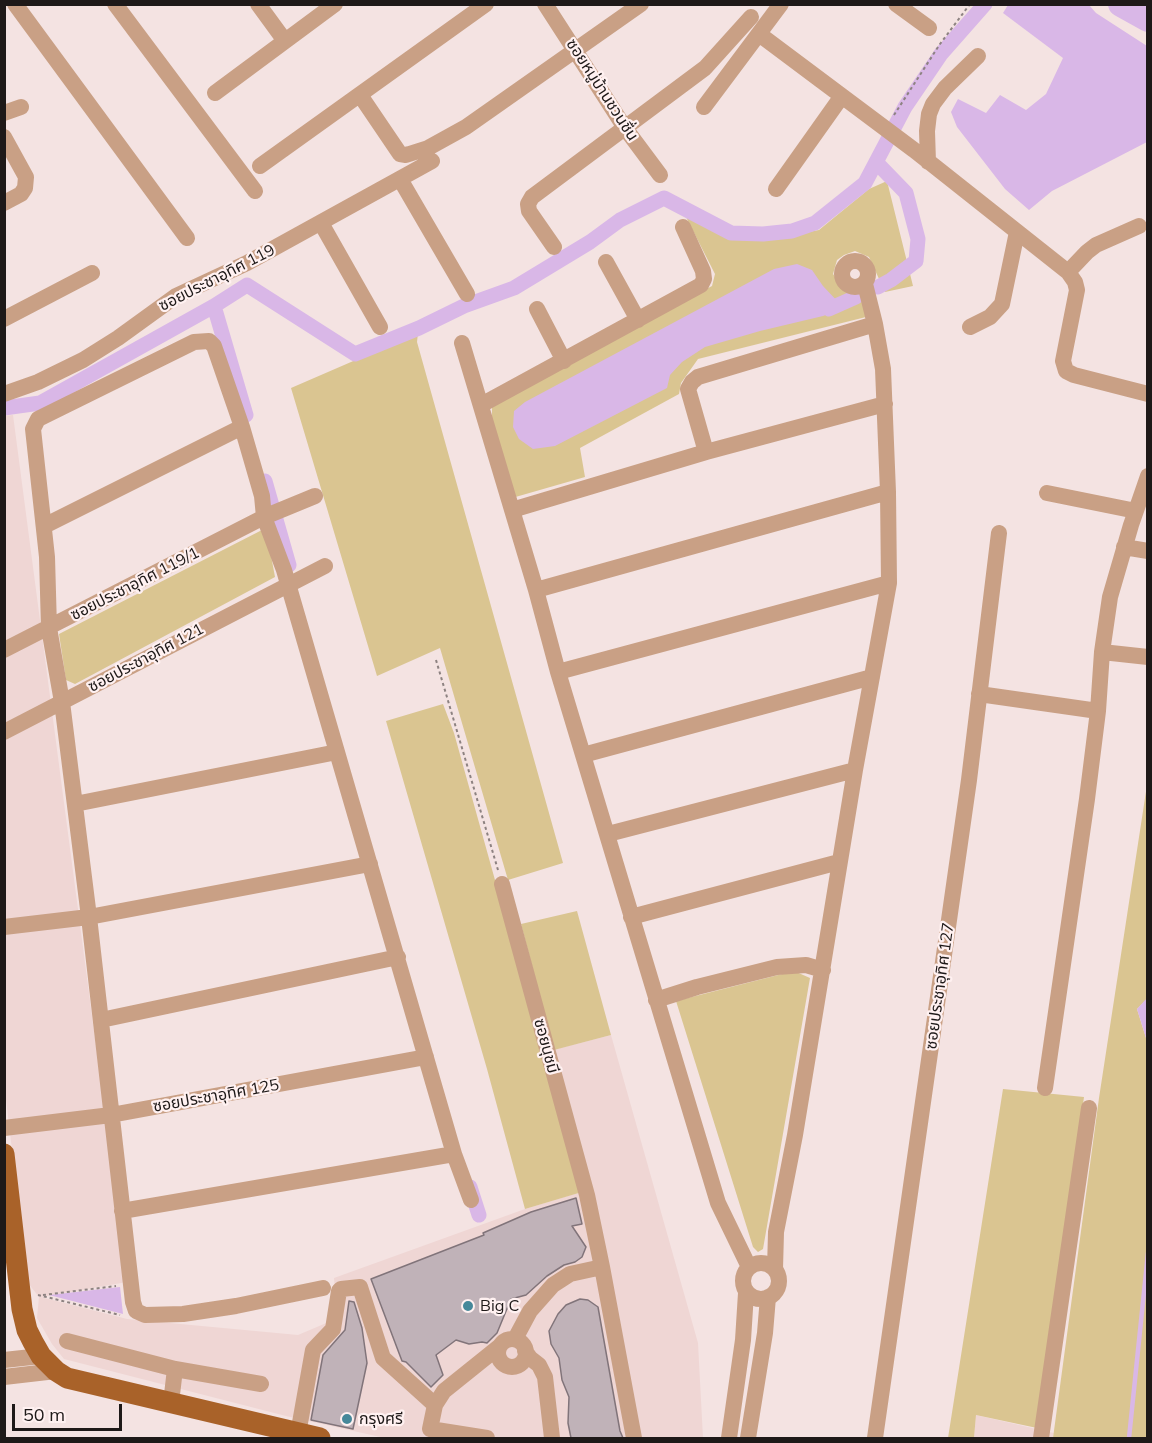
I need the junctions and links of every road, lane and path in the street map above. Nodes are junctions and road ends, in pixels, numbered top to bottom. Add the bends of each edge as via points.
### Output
1 (15, 4) edge
2 (115, 4) edge
3 (258, 4) edge
4 (335, 4) edge
5 (486, 4) edge
6 (546, 4) edge
7 (641, 4) edge
8 (781, 4) edge
9 (896, 4) edge
10 (970, 4) edge
11 (751, 17) dead end
12 (929, 28) dead end
13 (759, 34) junction
14 (285, 41) junction
15 (576, 50) junction
16 (978, 56) dead end
17 (215, 93) dead end
18 (360, 95) junction
19 (842, 96) junction
20 (21, 107) dead end
21 (704, 107) dead end
22 (4, 113) edge
23 (880, 124) junction
24 (625, 128) junction
25 (4, 136) edge
26 (432, 161) dead end
27 (928, 162) junction
28 (260, 166) dead end
29 (660, 176) dead end
30 (400, 179) junction
31 (777, 189) dead end
32 (255, 191) dead end
33 (4, 203) edge
34 (321, 223) junction
35 (1139, 226) dead end
36 (683, 228) dead end
37 (1017, 232) junction
38 (187, 238) dead end
39 (554, 247) dead end
40 (606, 262) dead end
41 (92, 273) dead end
42 (1068, 273) junction
43 (865, 284) dead end
44 (467, 294) dead end
45 (537, 309) dead end
46 (4, 319) edge
47 (638, 320) junction
48 (875, 324) junction
49 (380, 327) dead end
50 (970, 327) dead end
51 (462, 343) dead end
52 (564, 361) junction
53 (4, 394) edge
54 (1148, 394) edge
55 (885, 404) junction
56 (481, 405) junction
57 (242, 427) junction
58 (706, 452) junction
59 (1148, 476) edge
60 (888, 492) junction
61 (1047, 493) dead end
62 (315, 496) dead end
63 (512, 510) junction
64 (1136, 511) junction
65 (264, 517) junction
66 (44, 526) junction
67 (999, 533) dead end
68 (1124, 547) junction
69 (1148, 551) edge
70 (325, 566) dead end
71 (889, 583) junction
72 (288, 585) junction
73 (536, 590) junction
74 (49, 628) junction
75 (4, 650) edge
76 (1102, 652) junction
77 (1148, 657) edge
78 (436, 660) dead end
79 (558, 672) junction
80 (872, 677) junction
81 (979, 694) junction
82 (62, 702) junction
83 (1098, 711) junction
84 (4, 732) edge
85 (337, 752) junction
86 (583, 755) junction
87 (855, 770) junction
88 (75, 804) junction
89 (608, 834) junction
90 (840, 862) junction
91 (370, 864) junction
92 (502, 884) joint
93 (90, 917) junction
94 (632, 917) junction
95 (4, 927) edge
96 (398, 957) junction
97 (823, 970) junction
98 (656, 1000) junction
99 (101, 1020) junction
100 (426, 1057) junction
101 (1045, 1088) dead end
102 (1089, 1108) dead end
103 (111, 1115) junction
104 (4, 1128) edge
105 (4, 1154) edge
106 (454, 1154) junction
107 (471, 1200) dead end
108 (122, 1211) junction
109 (602, 1267) junction
110 (748, 1267) junction
111 (775, 1269) junction
112 (123, 1285) dead end
113 (323, 1288) dead end
114 (747, 1293) junction
115 (20, 1294) junction
116 (43, 1295) junction
117 (768, 1297) junction
118 (128, 1317) dead end
119 (67, 1341) dead end
120 (513, 1346) junction
121 (41, 1356) junction
122 (4, 1360) edge
123 (175, 1369) junction
124 (56, 1371) junction
125 (4, 1377) edge
126 (261, 1384) dead end
127 (171, 1403) junction
128 (435, 1405) junction
129 (292, 1435) edge
130 (320, 1438) edge
131 (487, 1438) edge
132 (552, 1438) edge
133 (634, 1438) edge
134 (729, 1438) edge
135 (748, 1438) edge
136 (875, 1438) edge
137 (1041, 1438) edge

1 - 38 street
2 - 32 street
3 - 14 street
4 - 14 street
5 - 18 street
6 - 15 street, ซอยหมู่บ้านชวนชื่น
7 - 15 street
8 - 13 street
9 - 12 street
10 - 23 path via 895,115
11 - 24 street via 705,68
13 - 19 street
13 - 21 street
14 - 17 street
15 - 18 street via 466,127 429,148 406,155 397,152
15 - 24 street, ซอยหมู่บ้านชวนชื่น
16 - 27 street via 933,104 927,131
18 - 28 street
19 - 23 street
19 - 31 street
20 - 22 street
23 - 27 street
24 - 29 street, ซอยหมู่บ้านชวนชื่น
24 - 39 street via 532,197 529,211
25 - 33 street via 26,177 21,194
26 - 30 street, ซอยประชาอุทิศ 119
27 - 37 street
30 - 34 street, ซอยประชาอุทิศ 119
30 - 44 street
34 - 49 street
34 - 53 street, ซอยประชาอุทิศ 119 via 176,296 83,360
35 - 42 street via 1096,245
36 - 47 street via 703,271 702,285
37 - 42 street
37 - 50 street via 1002,304 990,317
40 - 47 street
41 - 46 street
42 - 54 street via 1077,290 1063,366 1074,375
43 - 48 street
45 - 52 street
47 - 52 street
48 - 55 street
48 - 58 street via 710,372 692,382 688,389
51 - 56 street
52 - 56 street
55 - 58 street
55 - 60 street
56 - 63 street
57 - 65 street via 262,496
57 - 66 street
57 - 66 street via 214,346 204,340 38,419 33,429
58 - 63 street
59 - 64 street
60 - 71 street
60 - 73 street
61 - 64 street
62 - 65 street, ซอยประชาอุทิศ 119/1
63 - 73 street
64 - 68 street
65 - 72 street
65 - 74 street, ซอยประชาอุทิศ 119/1
66 - 74 street
67 - 81 street, ซอยประชาอุทิศ 127
68 - 69 street
68 - 76 street via 1110,597
70 - 72 street, ซอยประชาอุทิศ 121
71 - 79 street
71 - 80 street
72 - 82 street, ซอยประชาอุทิศ 121
72 - 85 street
73 - 79 street
74 - 75 street, ซอยประชาอุทิศ 119/1
74 - 82 street
76 - 77 street
76 - 83 street
78 - 92 path
79 - 86 street
80 - 86 street
80 - 87 street
81 - 83 street
81 - 136 street, ซอยประชาอุทิศ 127
82 - 84 street, ซอยประชาอุทิศ 121
82 - 88 street
83 - 101 street
85 - 88 street
85 - 91 street
86 - 89 street
87 - 89 street
87 - 90 street
88 - 93 street
89 - 94 street
90 - 94 street
90 - 97 street
91 - 93 street
91 - 96 street
92 - 109 street, ซอยนุชมี via 587,1195
93 - 95 street
93 - 99 street
94 - 98 street
96 - 99 street
96 - 100 street
97 - 98 street via 806,965 777,967
97 - 111 street via 776,1232
98 - 110 street via 718,1203
99 - 103 street
100 - 103 street, ซอยประชาอุทิศ 125
100 - 106 street
102 - 137 street
103 - 104 street, ซอยประชาอุทิศ 125
103 - 108 street
105 - 115 main road
106 - 107 street
106 - 108 street
108 - 113 street via 134,1307 145,1315 204,1312
109 - 120 street via 570,1274 553,1285 530,1311
109 - 133 street, ซอยนุชมี
110 - 111 street via 765,1263
110 - 114 street via 742,1282
111 - 117 street via 778,1285
112 - 116 path
114 - 117 street via 757,1299
114 - 134 street
115 - 116 path
115 - 121 main road via 27,1330
116 - 118 path
117 - 135 street
119 - 123 street
120 - 128 street via 444,1391
120 - 132 street via 539,1365 545,1377
121 - 122 street
121 - 124 main road
123 - 126 street
123 - 127 street
124 - 125 street
124 - 127 main road via 67,1378
127 - 129 main road
128 - 129 street via 383,1358 360,1287 341,1289 333,1329 313,1350
128 - 131 street via 430,1429
129 - 130 main road

